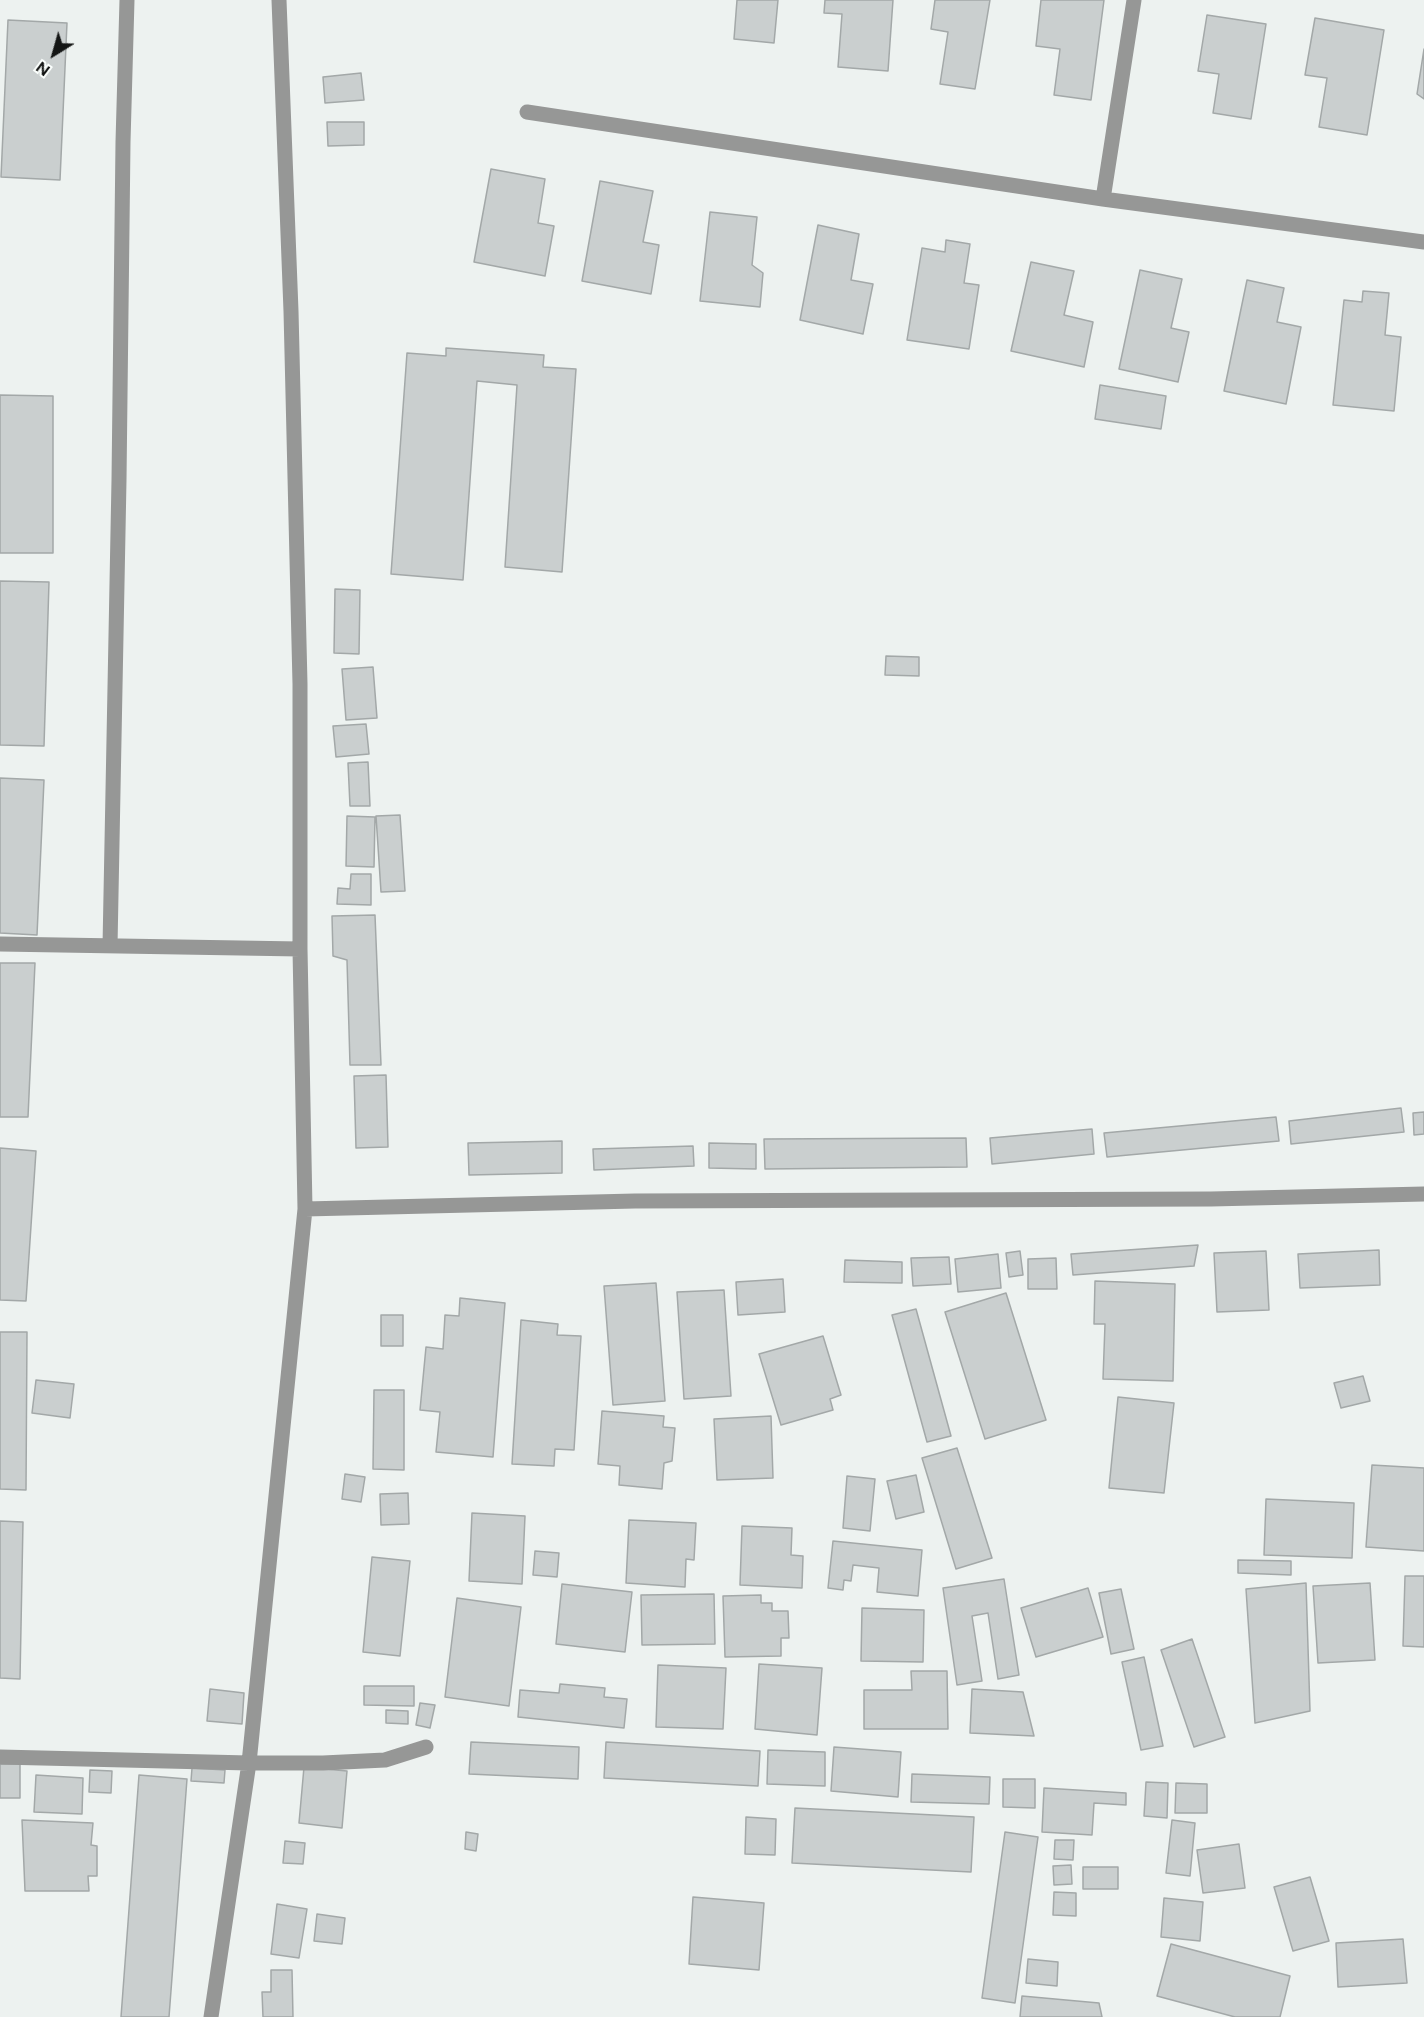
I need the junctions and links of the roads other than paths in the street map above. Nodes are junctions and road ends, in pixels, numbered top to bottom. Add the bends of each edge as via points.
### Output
1 (127, 0) edge
2 (279, 0) edge
3 (1134, 0) edge
4 (526, 112) dead end
5 (1103, 199) junction
6 (1424, 242) edge
7 (0, 945) edge
8 (110, 946) junction
9 (300, 949) junction
10 (1424, 1194) edge
11 (305, 1209) junction
12 (426, 1747) dead end
13 (0, 1757) edge
14 (249, 1763) junction
15 (211, 2017) edge

1 - 8 street
2 - 9 street via 300,684
3 - 5 street
4 - 5 street
5 - 6 street
7 - 8 street
8 - 9 street
9 - 11 street
10 - 11 street via 1211,1200 635,1201
11 - 14 street
12 - 14 street via 385,1760
13 - 14 street
14 - 15 street

